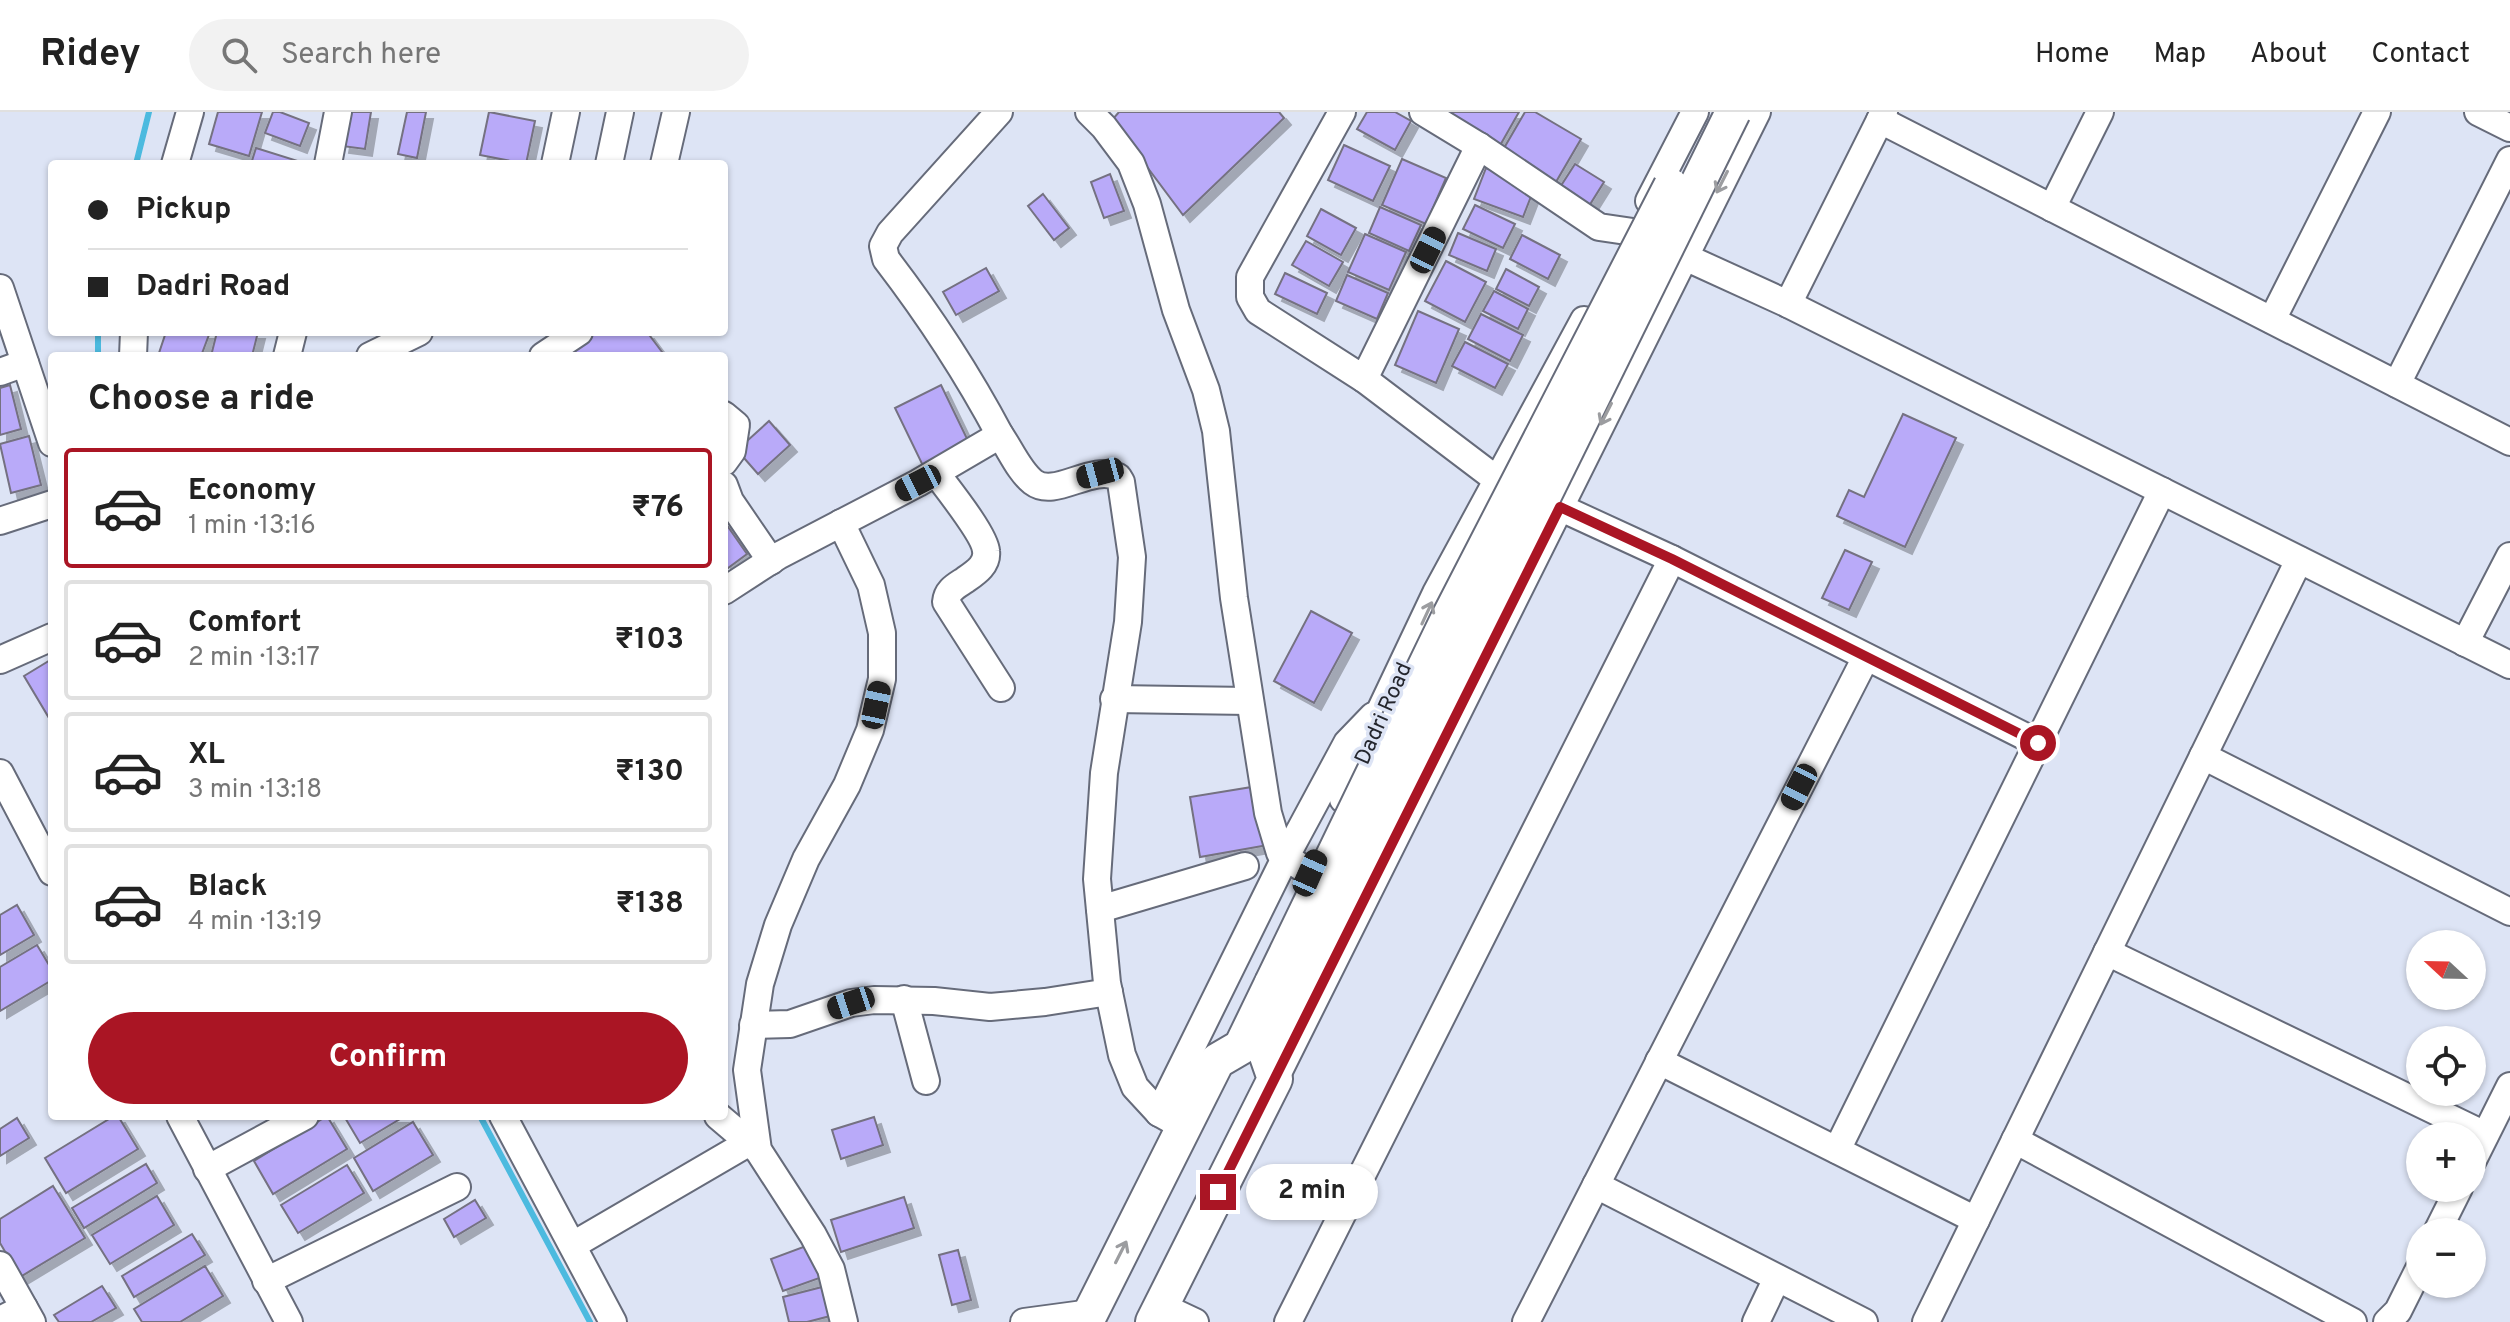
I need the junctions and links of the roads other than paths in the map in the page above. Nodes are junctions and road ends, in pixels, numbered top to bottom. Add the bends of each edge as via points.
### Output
1 (190, 112) edge
2 (338, 112) edge
3 (566, 112) edge
4 (620, 112) edge
5 (676, 112) edge
6 (999, 112) edge
7 (1089, 112) edge
8 (1342, 112) edge
9 (1423, 112) edge
10 (1733, 112) edge
11 (1757, 112) edge
12 (2100, 112) edge
13 (2377, 112) edge
14 (2478, 112) edge
15 (1694, 113) edge
16 (1882, 116) edge
17 (2510, 128) edge
18 (1479, 146) junction
19 (176, 160) edge
20 (329, 160) edge
21 (556, 160) edge
22 (610, 160) edge
23 (665, 160) edge
24 (2510, 160) edge
25 (2052, 208) junction
26 (1633, 232) junction
27 (1685, 257) junction
28 (0, 288) edge
29 (1788, 304) junction
30 (2272, 320) junction
31 (411, 336) edge
32 (573, 336) edge
33 (378, 352) edge
34 (549, 352) edge
35 (25, 363) junction
36 (0, 372) edge
37 (1364, 379) junction
38 (2397, 384) junction
39 (728, 418) edge
40 (48, 431) edge
41 (1000, 435) junction
42 (2510, 442) edge
43 (728, 456) edge
44 (936, 473) junction
45 (1496, 479) junction
46 (2162, 491) junction
47 (728, 496) edge
48 (48, 505) edge
49 (1560, 507) junction
50 (0, 521) edge
51 (841, 523) junction
52 (2510, 556) edge
53 (1672, 559) junction
54 (2299, 560) junction
55 (771, 561) junction
56 (728, 588) edge
57 (48, 639) edge
58 (2465, 643) junction
59 (1411, 647) junction
60 (1866, 657) junction
61 (0, 660) edge
62 (2510, 665) edge
63 (1478, 674) junction
64 (1001, 688) dead end
65 (1114, 699) junction
66 (1249, 701) junction
67 (1381, 709) junction
68 (2038, 743) junction
69 (2203, 756) junction
70 (0, 773) edge
71 (1285, 858) junction
72 (48, 864) edge
73 (1245, 866) dead end
74 (1310, 873) junction
75 (1100, 909) junction
76 (2510, 912) edge
77 (2107, 952) junction
78 (1286, 986) junction
79 (1109, 992) junction
80 (904, 999) junction
81 (753, 1025) junction
82 (1217, 1061) junction
83 (1659, 1061) junction
84 (1275, 1079) junction
85 (926, 1081) dead end
86 (2510, 1086) edge
87 (182, 1120) edge
88 (298, 1120) edge
89 (505, 1120) edge
90 (723, 1120) edge
91 (1171, 1120) junction
92 (2458, 1122) edge
93 (2486, 1133) edge
94 (2015, 1140) junction
95 (753, 1146) junction
96 (1837, 1150) junction
97 (207, 1169) junction
98 (1596, 1185) junction
99 (457, 1187) dead end
100 (1976, 1220) junction
101 (573, 1245) junction
102 (0, 1265) edge
103 (1777, 1278) junction
104 (266, 1281) junction
105 (2406, 1295) edge
106 (1157, 1314) edge
107 (28, 1315) edge
108 (1089, 1317) edge
109 (0, 1320) edge
110 (289, 1322) edge
111 (613, 1322) edge
112 (844, 1322) edge
113 (1024, 1322) edge
114 (1195, 1322) edge
115 (1288, 1322) edge
116 (1526, 1322) edge
117 (1756, 1322) edge
118 (1864, 1322) edge
119 (1926, 1322) edge
120 (2353, 1322) edge
121 (2387, 1322) edge

1 - 19 street
2 - 20 street
3 - 21 street
4 - 22 street
5 - 23 street
6 - 41 street via 883,246 886,259 942,336
7 - 66 street via 1131,163 1206,390 1223,480 1226,541
8 - 37 street via 1250,277 1250,297 1258,311
9 - 18 street
10 - 78 main road, bridge
11 -> 27 street
12 - 25 street
13 - 30 street
14 - 17 street
15 - 26 street, Dadri Road
15 - 78 main road, bridge via 1448,619
16 - 25 street
16 - 29 street
18 - 26 street via 1599,227
18 - 37 street
24 - 38 street
25 - 30 street
26 - 45 street, Dadri Road
27 - 29 street
27 -> 49 street
28 - 35 street
29 - 46 street
30 - 38 street
31 - 33 street
32 - 34 street
35 - 36 street
35 - 40 street
37 - 45 street
38 - 42 street
39 - 43 street via 736,425
41 - 44 street
41 - 65 street via 1040,486 1100,473 1121,482 1132,557 1128,622
44 - 51 street
44 - 64 street via 987,552 984,563 949,591 946,602
45 - 49 street
59 -> 45 street, Dadri Road
46 - 54 street
46 - 68 street
47 - 55 street
48 - 50 street
49 - 53 street
49 - 63 street
51 - 55 street
51 - 81 street via 871,585 882,633 882,679 870,730 847,785 806,859 778,925
52 - 58 street
53 - 60 street
53 - 115 street
54 - 58 street
54 - 69 street
55 - 56 street
57 - 61 street
58 - 62 street
59 - 63 street
59 - 67 street, Dadri Road
60 - 68 street
60 - 83 street
63 - 84 street
65 - 66 street
65 - 75 street via 1104,773
66 - 71 street via 1268,813
67 - 71 street via 1347,743
67 - 74 street, Dadri Road
68 - 96 street
69 - 76 street
69 - 77 street
70 - 72 street
71 - 74 street
71 - 91 street
73 - 75 street
74 - 82 street, Dadri Road
75 - 79 street
77 - 92 street
77 - 94 street
78 - 82 main road via 1241,1047
78 - 84 main road via 1267,1056
79 - 80 street via 990,1007
79 - 91 street via 1122,1055 1135,1087
80 - 81 street via 851,1003 790,1024
80 - 85 street
81 - 95 street via 747,1070
82 - 91 main road, Dadri Road
83 - 96 street
83 - 98 street
84 - 106 main road
86 - 93 street
87 - 97 street
88 - 97 street
89 - 101 street
90 - 95 street
108 -> 91 main road, Dadri Road
94 - 100 street
94 - 120 street
95 - 101 street
95 - 112 street via 831,1269
96 - 100 street
97 - 104 street
98 - 103 street
98 - 116 street
99 - 104 street
100 - 119 street
101 - 111 street
102 - 107 street
103 - 117 street
103 - 118 street
104 - 110 street
105 - 121 street
106 - 114 street
107 - 109 street
108 - 113 street

